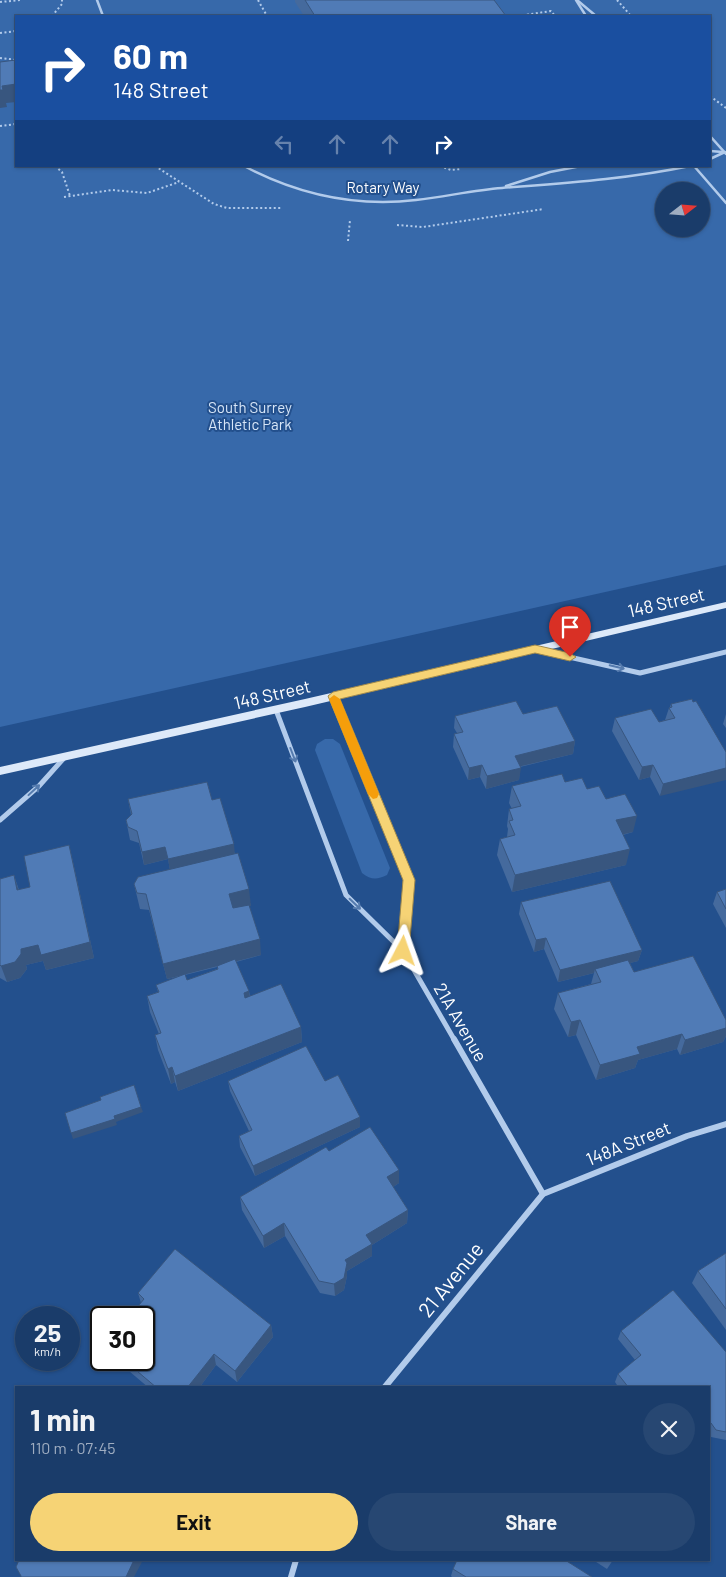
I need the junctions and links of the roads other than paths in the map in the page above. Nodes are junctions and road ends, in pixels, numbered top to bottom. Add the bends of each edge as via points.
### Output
1 (97, 0) edge
2 (577, 0) edge
3 (104, 15) edge
4 (585, 15) edge
5 (595, 15) edge
6 (711, 137) edge
7 (711, 151) edge
8 (726, 153) edge
9 (711, 158) edge
10 (246, 167) edge
11 (576, 167) edge
12 (686, 167) edge
13 (695, 167) edge
14 (499, 188) junction
15 (726, 203) edge
16 (726, 605) edge
17 (535, 649) junction
18 (726, 652) edge
19 (333, 696) junction
20 (276, 710) junction
21 (65, 756) junction
22 (0, 771) edge
23 (0, 820) edge
24 (403, 951) junction
25 (726, 1124) edge
26 (543, 1194) junction
27 (386, 1386) edge
28 (296, 1561) edge
29 (291, 1577) edge

1 - 3 lane
2 - 4 lane
2 - 5 lane
6 - 8 lane
7 - 8 lane
8 - 9 lane
10 - 14 lane, Rotary Way via 262,178 293,189 357,201 413,200
11 - 14 lane, Rotary Way
12 - 14 lane, Rotary Way via 560,184
13 - 15 lane
16 - 17 main road, 148 Street
17 -> 18 street via 640,673
17 - 19 main road, 148 Street
19 - 20 main road, 148 Street
19 - 24 street via 409,880
20 - 21 main road, 148 Street
20 -> 24 street, 21A Avenue via 346,895
21 - 22 main road, 148 Street
23 -> 21 street via 39,786
24 - 26 street, 21A Avenue
25 - 26 street, 148A Street via 687,1136
26 - 27 street, 21 Avenue
28 - 29 street

